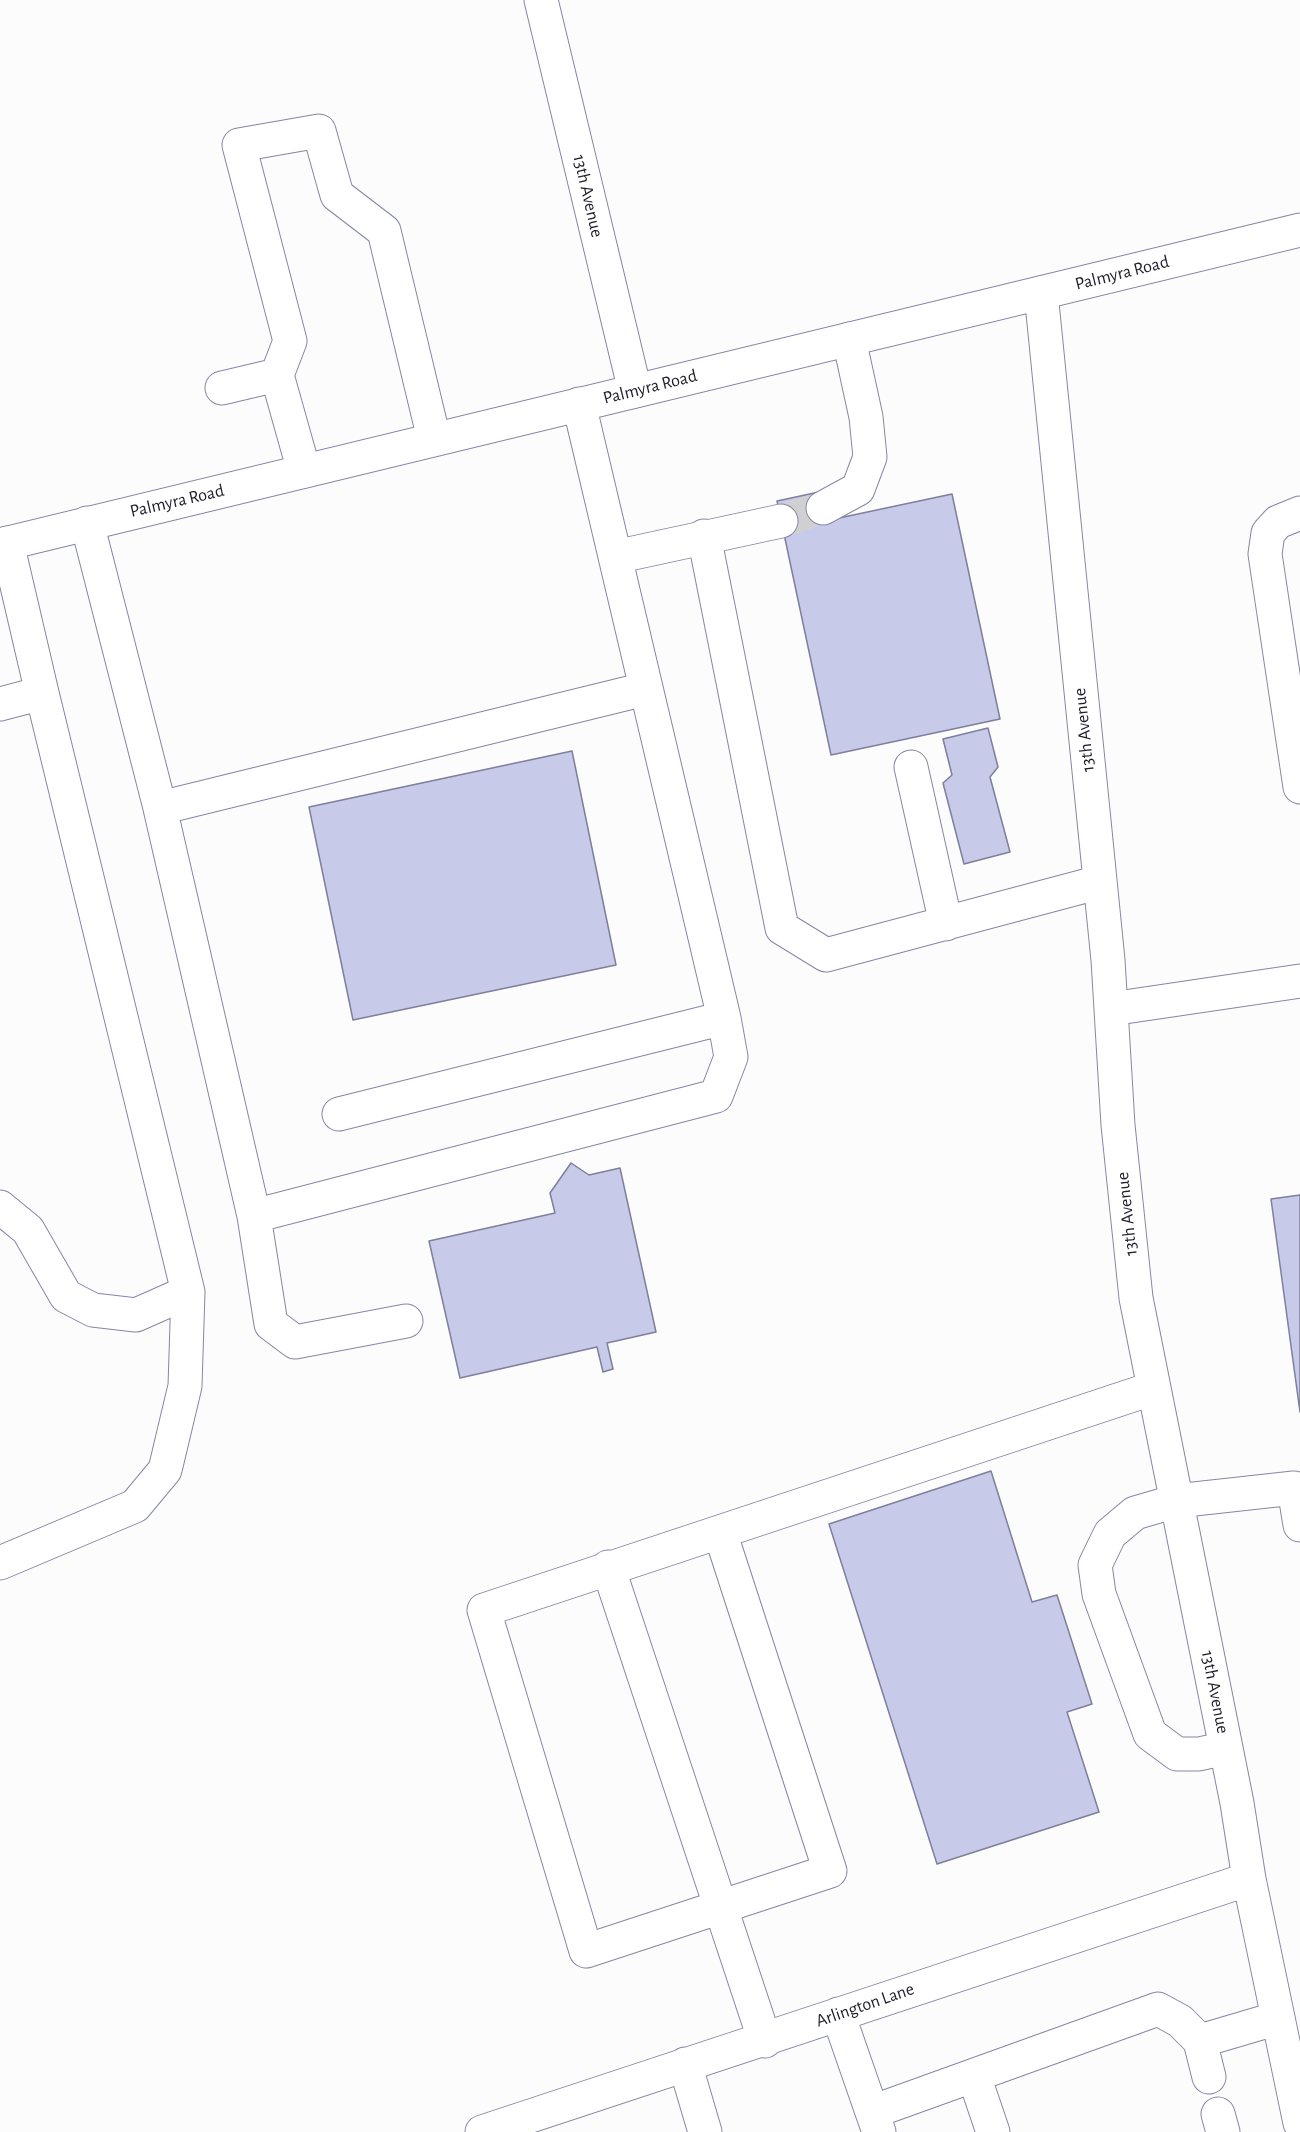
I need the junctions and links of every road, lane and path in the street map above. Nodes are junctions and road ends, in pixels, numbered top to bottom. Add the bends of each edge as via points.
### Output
1 (552, 2) edge
2 (1300, 230) edge
3 (1041, 293) junction
4 (849, 339) junction
5 (277, 375) junction
6 (222, 388) dead end
7 (634, 391) junction
8 (579, 405) junction
9 (435, 440) junction
10 (304, 471) junction
11 (823, 508) tunnel mouth
12 (1300, 513) edge
13 (781, 521) tunnel mouth
14 (87, 523) junction
15 (704, 536) junction
16 (3, 544) edge
17 (615, 556) junction
18 (645, 688) junction
19 (42, 693) junction
20 (0, 704) edge
21 (911, 767) dead end
22 (1300, 787) edge
23 (160, 808) junction
24 (1100, 882) junction
25 (946, 924) junction
26 (1300, 981) edge
27 (1111, 1008) junction
28 (724, 1018) junction
29 (339, 1114) dead end
30 (0, 1207) edge
31 (254, 1216) junction
32 (188, 1292) junction
33 (406, 1321) dead end
34 (1154, 1388) junction
35 (1176, 1501) junction
36 (1300, 1525) edge
37 (720, 1532) junction
38 (0, 1563) edge
39 (608, 1567) junction
40 (1226, 1748) junction
41 (1249, 1879) junction
42 (720, 1905) junction
43 (838, 2014) junction
44 (1278, 2018) junction
45 (765, 2041) junction
46 (1200, 2042) junction
47 (685, 2064) junction
48 (974, 2076) junction
49 (1209, 2077) dead end
50 (1295, 2078) edge
51 (876, 2122) edge
52 (1300, 2123) edge
53 (482, 2132) edge
54 (705, 2132) edge
55 (993, 2132) edge

1 - 7 street, 13th Avenue
2 - 3 street, Palmyra Road
3 - 4 street, Palmyra Road
3 - 24 street, 13th Avenue
4 - 7 street, Palmyra Road
4 - 11 street via 866,417 870,458 858,489
5 - 6 street
5 - 9 street via 290,341 239,145 319,131 337,195 384,231
5 - 10 street
7 - 8 street, Palmyra Road
8 - 9 street, Palmyra Road
8 - 17 street
9 - 10 street, Palmyra Road
10 - 14 street, Palmyra Road
12 - 22 street via 1278,522 1268,533 1265,554
13 - 15 street
14 - 16 street, Palmyra Road
14 - 23 street
15 - 17 street
15 - 25 street via 782,928 826,955
16 - 19 street
17 - 18 street
18 - 23 street
18 - 28 street
19 - 20 street
19 - 32 street
21 - 25 street
23 - 31 street
24 - 25 street
24 - 27 street, 13th Avenue
26 - 27 street
27 - 34 street, 13th Avenue via 1118,1125 1136,1298
28 - 29 street
28 - 31 street via 730,1057 716,1096
30 - 32 street via 28,1230 66,1296 93,1310 136,1315
31 - 33 street via 271,1324 296,1342
32 - 38 street via 185,1386 165,1470 135,1506
34 - 35 street, 13th Avenue
34 - 37 street
35 - 36 street via 1294,1488
35 - 40 street, 13th Avenue
35 - 40 street via 1135,1513 1110,1534 1095,1565 1099,1594 1150,1734 1177,1754
37 - 39 street
37 - 42 street via 830,1871
39 - 42 street
39 - 42 street via 484,1610 586,1951
40 - 41 street, 13th Avenue
41 - 43 street, Arlington Lane
41 - 44 street, 13th Avenue
42 - 45 street
43 - 45 street, Arlington Lane
43 - 51 street
44 - 46 street
44 - 50 street, 13th Avenue
45 - 47 street, Arlington Lane
46 - 48 street via 1180,2021 1158,2008
46 - 49 street
47 - 53 street, Arlington Lane
47 - 54 street
48 - 51 street
48 - 55 street
50 - 52 street, 13th Avenue

